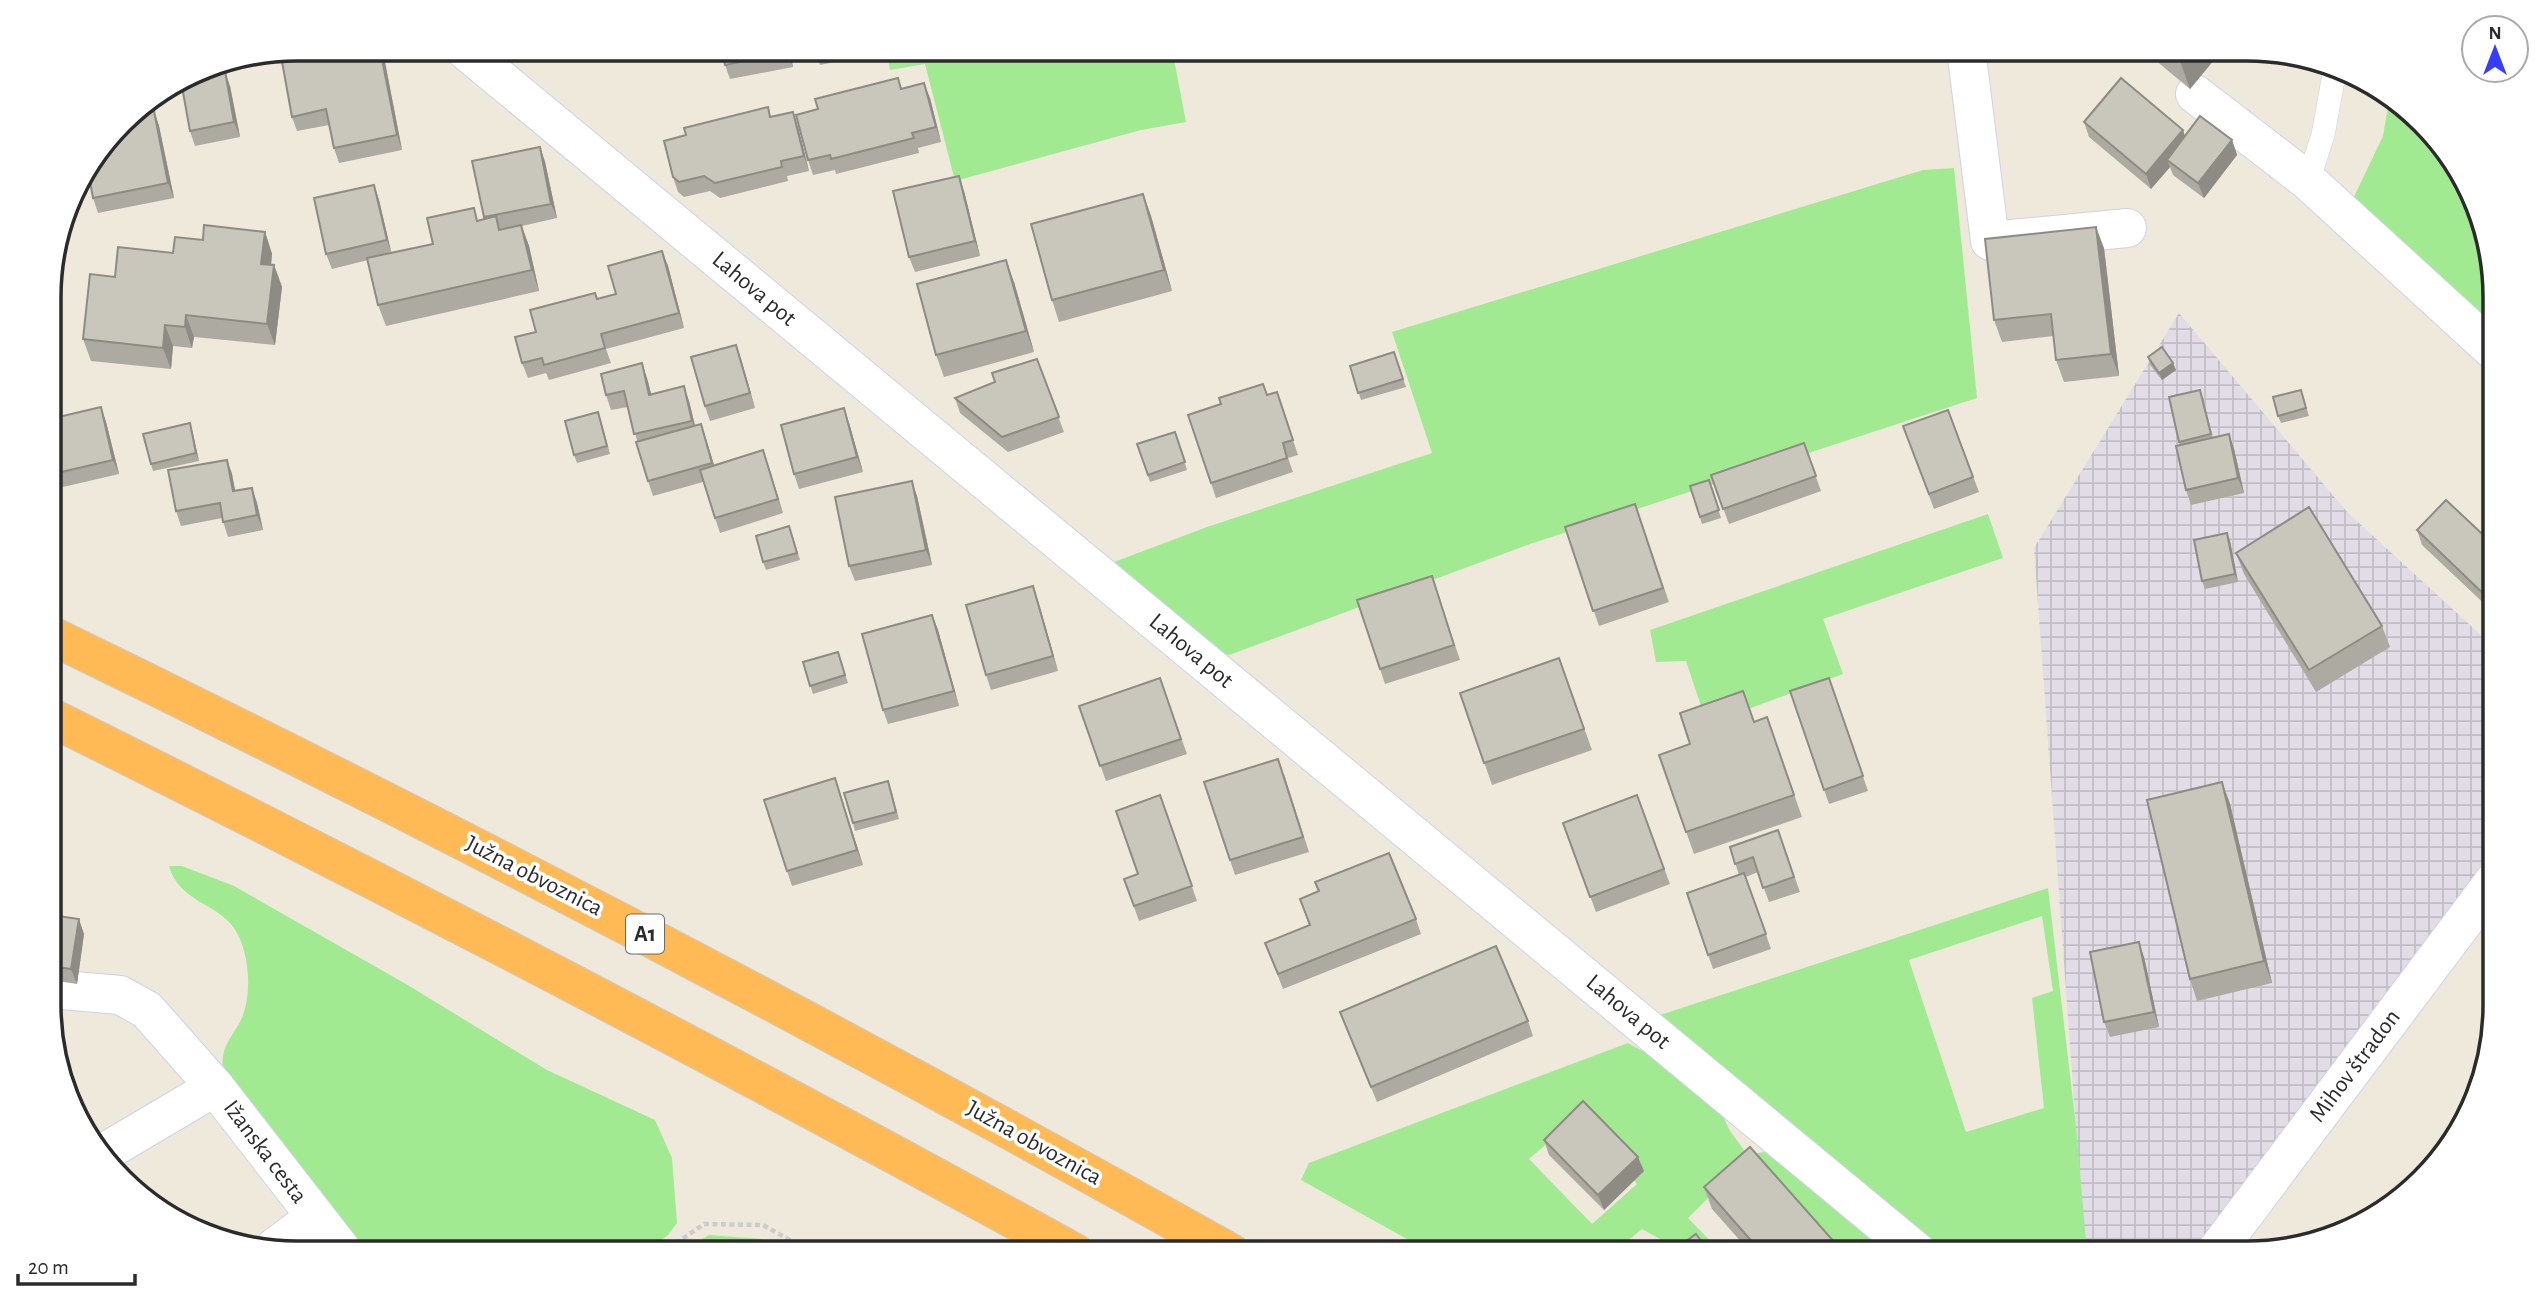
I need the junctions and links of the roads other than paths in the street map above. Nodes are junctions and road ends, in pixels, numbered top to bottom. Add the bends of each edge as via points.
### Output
1 (1968, 61) edge
2 (480, 62) edge
3 (2333, 78) edge
4 (2195, 94) dead end
5 (2308, 181) junction
6 (2127, 228) dead end
7 (2483, 341) edge
8 (62, 641) edge
9 (61, 722) edge
10 (2483, 896) edge
11 (61, 990) edge
12 (215, 1087) junction
13 (111, 1149) edge
14 (314, 1217) junction
15 (284, 1240) edge
16 (1903, 1240) edge
17 (2224, 1240) edge
18 (334, 1241) edge
19 (1053, 1241) edge
20 (1209, 1241) edge

1 - 6 street via 1990,241
2 - 16 street, Lahova pot
3 - 5 lane via 2323,135
4 - 5 street
5 - 7 street
8 - 20 highway, Južna obvoznica / A1 via 316,764 623,923 883,1060
9 - 19 highway via 571,981
10 - 17 street, Mihov štradon
11 - 12 street, Ižanska cesta via 120,995 147,1010
12 - 13 street, Ižanska cesta
12 - 14 street, Ižanska cesta
14 - 15 street, Ižanska cesta
14 - 18 street, Ižanska cesta

